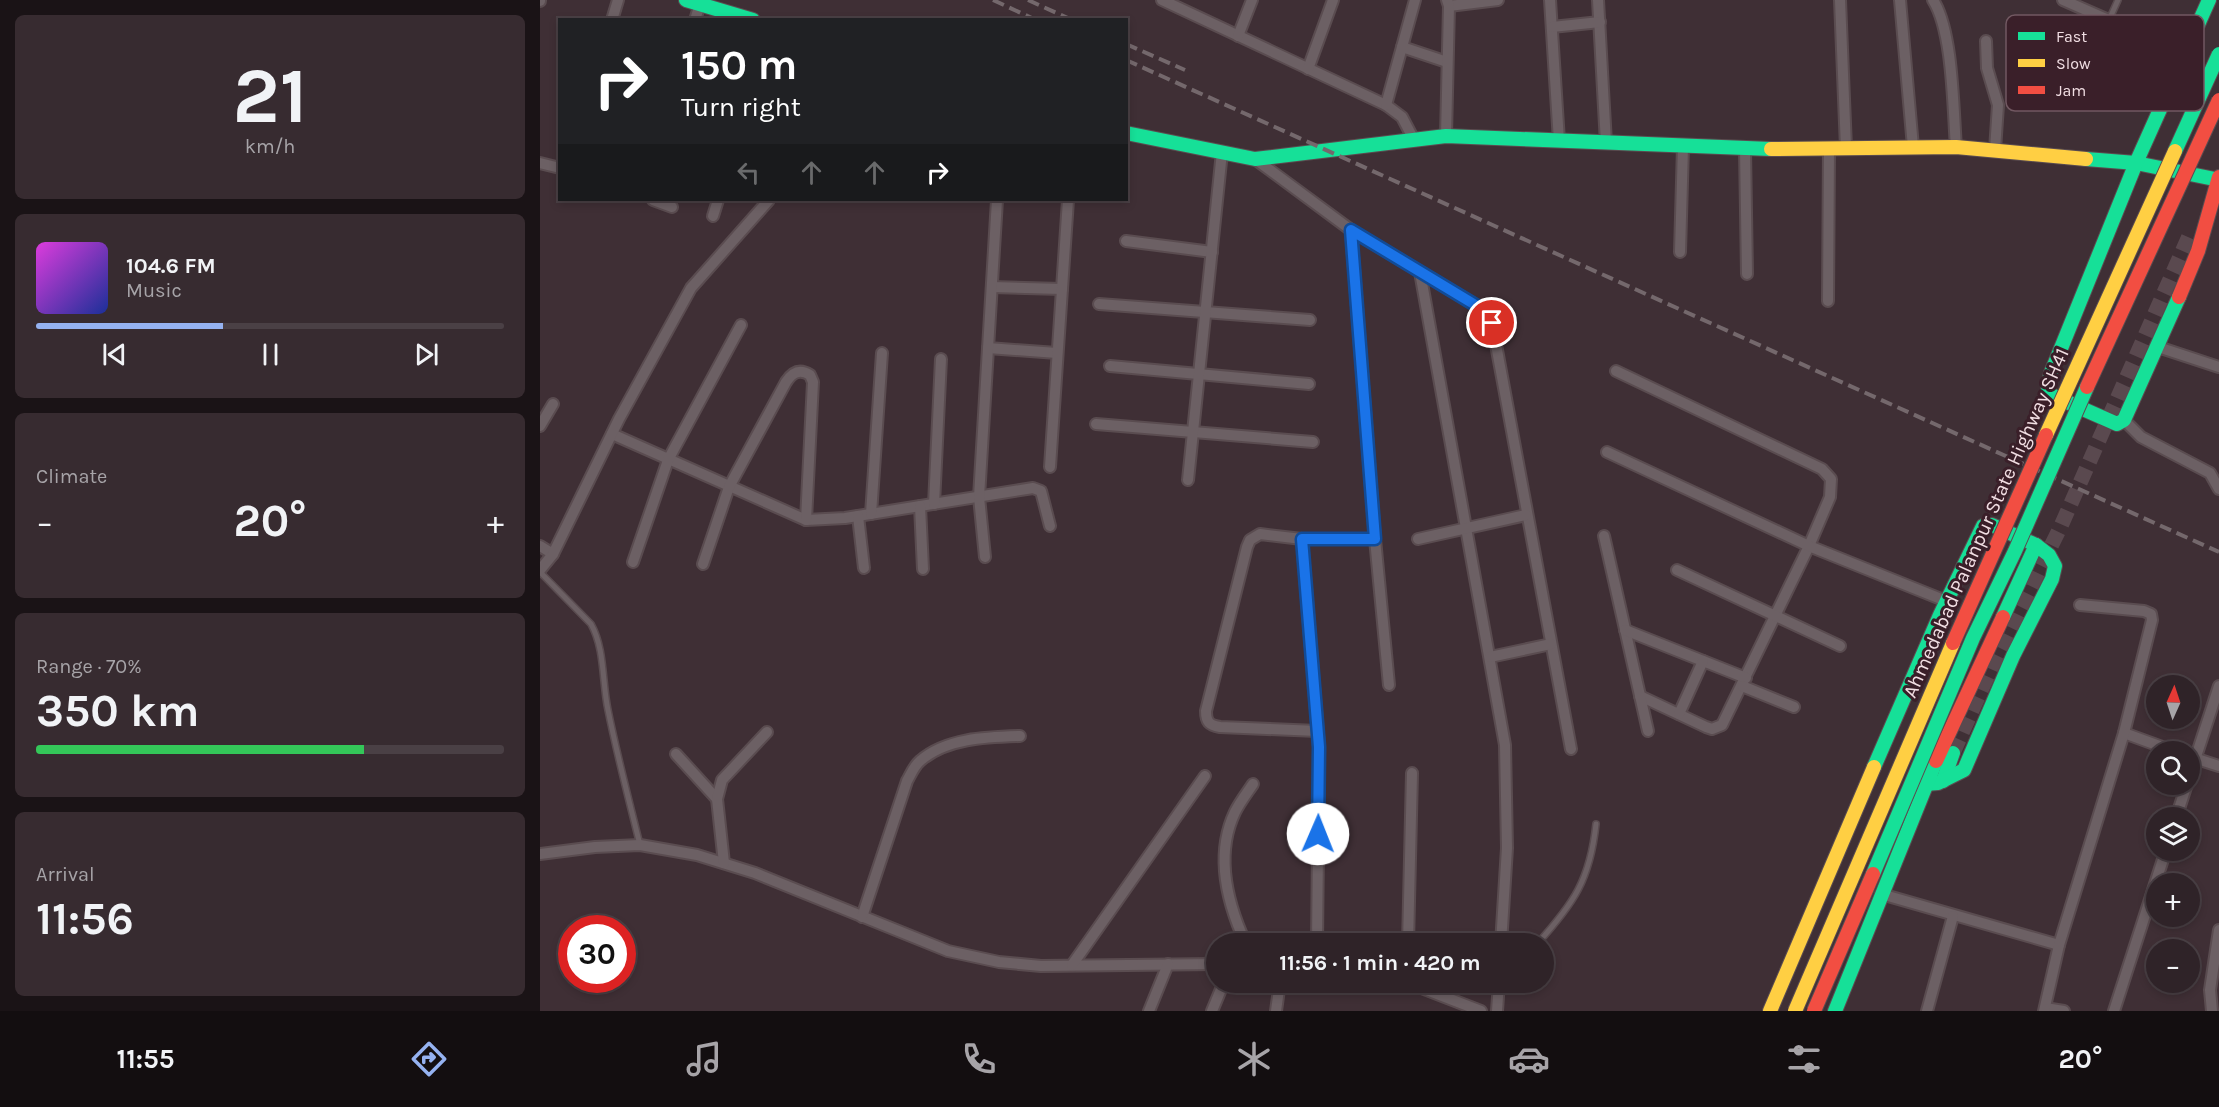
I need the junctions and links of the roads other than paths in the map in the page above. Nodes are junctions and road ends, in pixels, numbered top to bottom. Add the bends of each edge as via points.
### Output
1 (618, 0) edge
2 (686, 0) edge
3 (1162, 0) edge
4 (1252, 0) edge
5 (1333, 0) edge
6 (1415, 0) edge
7 (1498, 0) edge
8 (1550, 0) edge
9 (1599, 0) edge
10 (1840, 0) edge
11 (1900, 0) edge
12 (1933, 0) edge
13 (2062, 0) edge
14 (2118, 0) edge
15 (2210, 0) edge
16 (1175, 3) edge
17 (1448, 3) edge
18 (700, 4) junction
19 (2097, 15) edge
20 (2111, 15) edge
21 (2203, 15) edge
22 (613, 18) edge
23 (696, 18) edge
24 (746, 18) edge
25 (1600, 22) junction
26 (1552, 27) junction
27 (1238, 36) junction
28 (1986, 41) dead end
29 (1402, 47) junction
30 (2219, 54) edge
31 (1447, 62) junction
32 (1308, 69) junction
33 (2204, 87) edge
34 (2219, 100) edge
35 (1386, 105) junction
36 (2160, 111) edge
37 (2193, 111) edge
38 (1128, 133) edge
39 (1446, 136) junction
40 (1414, 140) junction
41 (1559, 141) junction
42 (1606, 143) junction
43 (1683, 146) junction
44 (1913, 147) junction
45 (1956, 147) junction
46 (1829, 148) junction
47 (1846, 148) junction
48 (1745, 149) junction
49 (1995, 150) junction
50 (1222, 152) junction
51 (1255, 159) junction
52 (540, 163) edge
53 (2136, 164) junction
54 (558, 168) edge
55 (2219, 179) edge
56 (656, 201) edge
57 (718, 201) edge
58 (768, 201) edge
59 (997, 201) edge
60 (1068, 201) edge
61 (672, 207) dead end
62 (2208, 215) junction
63 (713, 216) dead end
64 (1351, 230) junction
65 (2190, 234) tunnel mouth
66 (1126, 241) dead end
67 (1212, 252) junction
68 (1680, 252) dead end
69 (1420, 272) junction
70 (1747, 274) dead end
71 (992, 287) junction
72 (1062, 289) junction
73 (1828, 301) dead end
74 (1100, 304) dead end
75 (1205, 313) junction
76 (1310, 320) dead end
77 (741, 325) dead end
78 (2158, 347) junction
79 (988, 348) junction
80 (882, 353) dead end
81 (1058, 353) junction
82 (941, 359) dead end
83 (1110, 366) dead end
84 (2219, 367) edge
85 (1616, 371) dead end
86 (1199, 372) junction
87 (1310, 384) dead end
88 (553, 404) dead end
89 (2124, 420) junction
90 (1096, 424) dead end
91 (540, 426) edge
92 (1193, 431) junction
93 (612, 434) junction
94 (1312, 442) dead end
95 (1607, 452) dead end
96 (668, 460) junction
97 (1050, 467) dead end
98 (1188, 480) dead end
99 (729, 487) junction
100 (2219, 489) edge
101 (979, 497) junction
102 (934, 504) junction
103 (920, 506) junction
104 (871, 514) junction
105 (1526, 515) junction
106 (858, 516) junction
107 (806, 520) junction
108 (1050, 526) dead end
109 (1467, 529) junction
110 (1604, 536) dead end
111 (1302, 539) junction
112 (1375, 539) junction
113 (1418, 539) dead end
114 (2036, 545) junction
115 (540, 546) edge
116 (1809, 546) junction
117 (553, 554) junction
118 (985, 557) dead end
119 (633, 562) dead end
120 (703, 564) dead end
121 (864, 568) dead end
122 (923, 568) dead end
123 (1677, 570) dead end
124 (540, 571) edge
125 (1946, 601) junction
126 (2079, 605) dead end
127 (1776, 615) junction
128 (1625, 630) junction
129 (1551, 644) junction
130 (1840, 646) dead end
131 (1490, 657) junction
132 (1703, 661) junction
133 (1744, 682) junction
134 (1389, 684) dead end
135 (2219, 687) edge
136 (1640, 696) junction
137 (1794, 707) dead end
138 (1679, 714) junction
139 (1318, 731) junction
140 (1648, 731) dead end
141 (767, 732) dead end
142 (2124, 733) junction
143 (1020, 736) dead end
144 (2146, 741) edge
145 (2199, 741) edge
146 (1570, 748) dead end
147 (1953, 753) tunnel mouth
148 (676, 754) dead end
149 (2200, 759) edge
150 (2219, 766) edge
151 (1412, 773) dead end
152 (1205, 776) dead end
153 (1943, 781) junction
154 (1253, 784) dead end
155 (1925, 784) junction
156 (717, 799) junction
157 (1596, 824) dead end
158 (640, 845) junction
159 (540, 854) edge
160 (2162, 861) edge
161 (724, 863) junction
162 (1881, 894) junction
163 (1953, 916) junction
164 (862, 917) junction
165 (2219, 930) edge
166 (1241, 933) edge
167 (1317, 933) edge
168 (1408, 933) edge
169 (1502, 933) edge
170 (1547, 933) edge
171 (2059, 945) junction
172 (1168, 964) junction
173 (1206, 964) edge
174 (1072, 965) junction
175 (1219, 993) edge
176 (1278, 993) edge
177 (1432, 993) edge
178 (1499, 993) edge
179 (2045, 1009) edge
180 (1149, 1011) edge
181 (1212, 1011) edge
182 (1276, 1011) edge
183 (1480, 1011) edge
184 (1497, 1011) edge
185 (1770, 1011) edge
186 (1795, 1011) edge
187 (1814, 1011) edge
188 (1835, 1011) edge
189 (1927, 1011) edge
190 (2064, 1011) edge
191 (2114, 1011) edge
192 (2212, 1011) edge

1 - 22 street
2 - 18 street
3 - 16 street
4 - 27 street
5 - 32 street
6 - 29 street
7 - 17 street
8 - 26 street
9 - 25 street
10 - 47 street
11 - 44 street
12 - 45 street via 1946,37
13 - 19 street
14 - 20 lane
15 - 21 street
16 - 27 street
17 - 31 street
18 - 23 street
18 - 24 street
25 - 26 street
25 - 42 street
26 - 41 street
27 - 32 street
28 - 49 street via 1988,68 1998,105
29 - 31 street
29 - 35 street
30 - 33 street, Ahmedabad Palanpur State Highway SH41, bridge
31 - 39 street
32 - 35 street
34 - 187 street, Ahmedabad Palanpur State Highway SH41, bridge via 1973,638
35 - 40 street via 1402,117
36 - 53 street
37 - 186 street, Ahmedabad Palanpur State Highway SH41, bridge via 1977,586
38 - 50 street
39 - 40 street
39 - 41 street
40 - 51 street
41 - 42 street
42 - 43 street
43 - 48 street
43 - 68 street
44 - 45 street
44 - 47 street
45 - 49 street
46 - 47 street
46 - 48 street
46 - 73 street
48 - 70 street
49 - 53 street
50 - 51 street
50 - 67 street
51 - 64 street
52 - 54 street
53 - 55 street
53 - 89 street via 2048,385 2049,394 2117,424
55 - 62 street
56 - 61 street
57 - 63 street
58 - 93 street via 691,288
59 - 71 street
60 - 72 street
62 - 65 street
62 - 78 street via 2198,251
64 - 69 street
64 - 112 street
66 - 67 street
67 - 75 street
69 - 105 street via 1482,309 1492,323
69 - 109 street
71 - 72 street
71 - 79 street
72 - 81 street
74 - 75 street
75 - 76 street
75 - 86 street
77 - 96 street
78 - 84 street
78 - 89 street
79 - 81 street
79 - 101 street
80 - 104 street
81 - 97 street
82 - 102 street
83 - 86 street
85 - 116 street via 1827,474 1832,484 1830,497
86 - 87 street
86 - 92 street
88 - 91 street
89 - 100 street via 2141,437 2210,473
90 - 92 street
92 - 94 street
92 - 98 street
93 - 96 street
93 - 117 street
95 - 116 street
96 - 99 street
96 - 119 street
99 - 107 street
99 - 107 street via 786,382 794,373 806,372 812,378 813,388
99 - 120 street
101 - 102 street
101 - 108 street via 1039,489
101 - 118 street
102 - 103 street
103 - 104 street
103 - 122 street
104 - 106 street
105 - 109 street
105 - 129 street
106 - 107 street
106 - 121 street
109 - 113 street
109 - 131 street
110 - 128 street
111 - 112 street
111 - 139 street
111 - 139 street via 1260,534 1250,540 1206,718 1208,723 1220,727
112 - 134 street
114 - 125 street via 1992,525 1983,526
114 - 153 street via 2055,566 2052,579 2013,656 1964,770
114 - 155 street
115 - 117 street
116 - 125 street
116 - 127 street
117 - 124 street
123 - 127 street
124 - 158 lane via 596,633 608,711
125 - 185 street
126 - 142 street via 2144,611 2152,617
127 - 130 street
127 - 133 street
128 - 132 street
128 - 136 street
129 - 131 street
129 - 146 street
131 - 169 street via 1505,745 1507,848
132 - 133 street
132 - 138 street
133 - 137 street
133 - 138 street via 1717,728
135 - 145 street
136 - 138 street
136 - 140 street
139 - 167 street
141 - 156 street via 722,780
142 - 144 street
142 - 171 street
143 - 164 street via 957,743 918,762 907,781
147 - 153 street
148 - 156 street
149 - 150 street
151 - 168 street
152 - 174 street
153 - 155 street
154 - 166 street via 1235,812 1227,837 1225,868
155 - 162 street
156 - 161 street
157 - 170 lane via 1587,873 1576,895
158 - 159 street
158 - 161 street
160 - 191 street
161 - 164 street
162 - 163 street
162 - 188 street
163 - 171 street
163 - 189 street
164 - 174 street via 948,951 999,962
165 - 192 street
171 - 179 street
172 - 173 street
172 - 174 street
172 - 180 street
175 - 181 street
176 - 182 street
177 - 183 street
178 - 184 street
179 - 190 street

